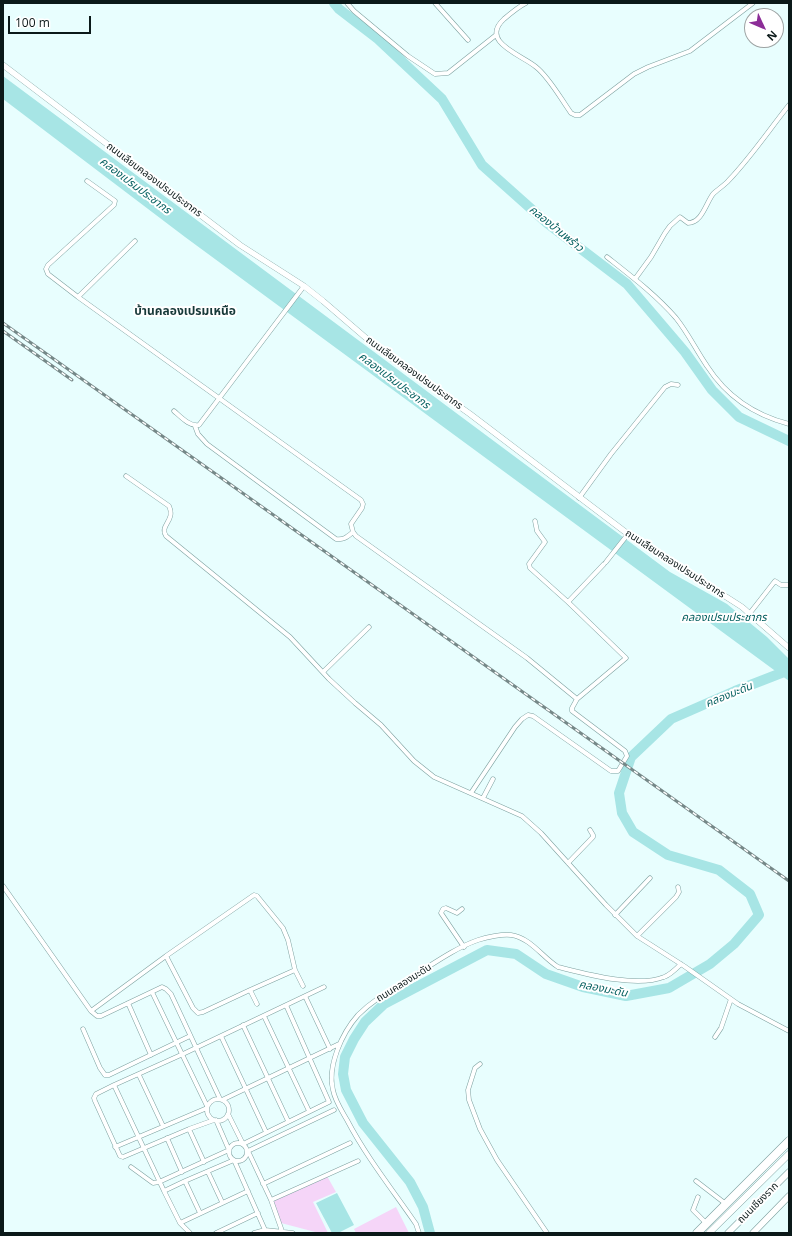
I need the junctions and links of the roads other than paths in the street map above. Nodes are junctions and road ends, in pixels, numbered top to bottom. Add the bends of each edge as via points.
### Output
1 (347, 3) edge
2 (435, 3) edge
3 (526, 3) edge
4 (753, 3) edge
5 (496, 35) junction
6 (468, 40) dead end
7 (3, 65) edge
8 (789, 106) edge
9 (87, 181) dead end
10 (134, 241) dead end
11 (608, 257) dead end
12 (635, 279) junction
13 (304, 286) junction
14 (78, 297) junction
15 (678, 385) dead end
16 (219, 398) junction
17 (174, 411) dead end
18 (789, 424) edge
19 (195, 426) junction
20 (126, 476) dead end
21 (579, 498) junction
22 (535, 521) dead end
23 (353, 532) junction
24 (627, 536) junction
25 (789, 585) edge
26 (568, 602) junction
27 (750, 613) junction
28 (369, 627) dead end
29 (789, 648) edge
30 (323, 672) junction
31 (577, 699) junction
32 (493, 779) dead end
33 (471, 793) junction
34 (483, 798) junction
35 (590, 830) dead end
36 (568, 863) junction
37 (650, 878) dead end
38 (3, 886) edge
39 (678, 887) dead end
40 (462, 909) dead end
41 (615, 915) junction
42 (637, 936) junction
43 (464, 947) junction
44 (166, 956) junction
45 (682, 965) junction
46 (295, 970) junction
47 (303, 986) dead end
48 (324, 987) dead end
49 (250, 990) junction
50 (152, 992) junction
51 (305, 996) junction
52 (731, 999) junction
53 (128, 1003) junction
54 (257, 1004) dead end
55 (286, 1004) junction
56 (91, 1011) junction
57 (264, 1016) junction
58 (243, 1025) junction
59 (84, 1029) dead end
60 (789, 1031) edge
61 (190, 1036) junction
62 (221, 1036) junction
63 (715, 1037) dead end
64 (177, 1043) junction
65 (339, 1044) junction
66 (196, 1048) junction
67 (330, 1049) junction
68 (182, 1054) junction
69 (151, 1055) junction
70 (310, 1058) junction
71 (480, 1064) dead end
72 (288, 1068) junction
73 (139, 1075) junction
74 (268, 1078) junction
75 (114, 1085) junction
76 (245, 1088) junction
77 (221, 1099) junction
78 (207, 1107) junction
79 (334, 1110) dead end
80 (310, 1111) junction
81 (228, 1114) junction
82 (215, 1120) junction
83 (288, 1121) junction
84 (162, 1126) junction
85 (189, 1129) junction
86 (266, 1132) junction
87 (138, 1136) junction
88 (167, 1138) junction
89 (789, 1141) edge
90 (350, 1142) dead end
91 (243, 1144) junction
92 (115, 1147) junction
93 (143, 1148) junction
94 (229, 1150) junction
95 (248, 1150) junction
96 (789, 1154) edge
97 (234, 1160) junction
98 (358, 1161) dead end
99 (204, 1162) junction
100 (131, 1167) dead end
101 (182, 1172) junction
102 (208, 1172) junction
103 (788, 1174) edge
104 (185, 1181) junction
105 (696, 1181) dead end
106 (159, 1182) junction
107 (263, 1184) junction
108 (164, 1191) junction
109 (248, 1191) junction
110 (789, 1196) edge
111 (698, 1197) dead end
112 (270, 1200) junction
113 (222, 1202) junction
114 (726, 1204) junction
115 (200, 1213) junction
116 (258, 1213) junction
117 (180, 1223) junction
118 (706, 1224) junction
119 (265, 1230) junction
120 (282, 1231) junction
121 (190, 1233) edge
122 (216, 1233) edge
123 (254, 1233) edge
124 (293, 1233) edge
125 (419, 1233) edge
126 (547, 1233) edge
127 (697, 1233) edge
128 (710, 1233) edge
129 (728, 1233) edge
130 (752, 1233) edge

1 - 5 street via 408,56 435,74 448,73
2 - 6 street
3 - 5 street via 496,26
4 - 5 street via 690,51 634,74 580,115 571,113 536,66 508,49
7 - 13 street, ถนนเลียบคลองเปรมประชากร via 240,245
8 - 12 street via 730,180 711,197 696,220 688,223 680,217 670,226
9 - 14 street via 115,201 114,205 46,269 48,274
10 - 14 street
11 - 12 street
12 - 18 street via 678,320 707,367 728,393 754,410
13 - 16 street
13 - 21 street, ถนนเลียบคลองเปรมประชากร via 380,350 470,414
14 - 16 street
15 - 21 street via 671,384 665,387 610,454
16 - 19 street via 203,421
16 - 23 street via 361,500 362,508 351,524
17 - 19 street
19 - 23 street via 207,444 336,539 342,540
20 - 30 street via 169,506 172,512 164,529 166,536 290,637
21 - 24 street, ถนนเลียบคลองเปรมประชากร
22 - 26 street via 537,531 545,542 529,564 530,568
23 - 31 street via 532,662
24 - 26 street
24 - 27 street, ถนนเลียบคลองเปรมประชากร
25 - 27 street via 775,581
26 - 31 street via 626,658
27 - 29 street, ถนนเลียบคลองเปรมประชากร
28 - 30 street
30 - 33 street via 381,725 425,771
31 - 33 street via 572,705 572,711 627,754 618,770 611,771 528,714 515,727
32 - 34 street
33 - 34 street
34 - 36 street via 522,816
35 - 36 street via 593,837
36 - 41 street
37 - 41 street
38 - 56 street
39 - 42 street via 676,897
40 - 43 street via 457,912 446,908 440,913
41 - 42 street
42 - 45 street
43 - 45 street, ถนนคลองมะดัน via 479,940 518,936 558,967 634,981 664,977
43 - 65 street, ถนนคลองมะดัน via 380,996 358,1016
44 - 46 street via 254,895 283,928
44 - 49 street via 198,1013
44 - 56 street
45 - 52 street
46 - 47 street
46 - 49 street
48 - 51 street
49 - 54 street
50 - 53 street
50 - 61 street via 162,987 166,988
50 - 64 street
51 - 55 street
51 - 67 street
52 - 60 street
52 - 63 street via 721,1028
53 - 56 street via 101,1016
53 - 69 street
55 - 57 street
55 - 70 street
57 - 58 street
57 - 72 street
58 - 62 street
58 - 74 street
59 - 69 street via 105,1074 109,1075
61 - 64 street
61 - 66 street
62 - 66 street
62 - 76 street
64 - 68 street
64 - 69 street
65 - 67 street
65 - 125 street, ถนนคลองมะดัน via 332,1076 336,1098 368,1157 416,1224
66 - 68 street
66 - 77 street
67 - 70 street
68 - 73 street
68 - 78 street
70 - 72 street
70 - 80 street via 329,1102
71 - 126 street via 475,1068 468,1090 480,1129 497,1160
72 - 74 street
72 - 80 street
73 - 75 street
73 - 84 street
74 - 76 street
74 - 83 street
75 - 87 street
75 - 92 street via 96,1094 94,1098
76 - 77 street
76 - 86 street
77 - 78 street via 212,1100
77 - 81 street via 228,1106
78 - 82 street via 209,1116
78 - 84 street
79 - 95 street
80 - 83 street
81 - 82 street via 224,1119
81 - 91 street
82 - 85 street
82 - 94 street
83 - 86 street
84 - 87 street
85 - 88 street
85 - 99 street
86 - 91 street
87 - 92 street
87 - 93 street
88 - 93 street
88 - 101 street
89 - 114 highway
90 - 107 street
91 - 94 street via 233,1146
91 - 95 street
92 - 93 street via 120,1156
93 - 106 street
94 - 97 street via 230,1157
94 - 99 street
95 - 97 street via 245,1157
95 - 107 street
96 - 128 main road
97 - 102 street
97 - 109 street
98 - 112 street
99 - 101 street
100 - 106 street via 153,1182
101 - 106 street
102 - 104 street
102 - 113 street
103 - 129 main road, ถนนเชียงราก
104 - 108 street
104 - 115 street
105 - 114 street
106 - 108 street
107 - 112 street
108 - 117 street
109 - 113 street
109 - 116 street
110 - 130 main road, ถนนเชียงราก
111 - 118 street via 693,1210
112 - 120 street
113 - 115 street
114 - 118 highway
115 - 117 street
116 - 119 street
116 - 122 street
117 - 121 street
118 - 127 highway
119 - 120 street
119 - 123 street
120 - 124 street

